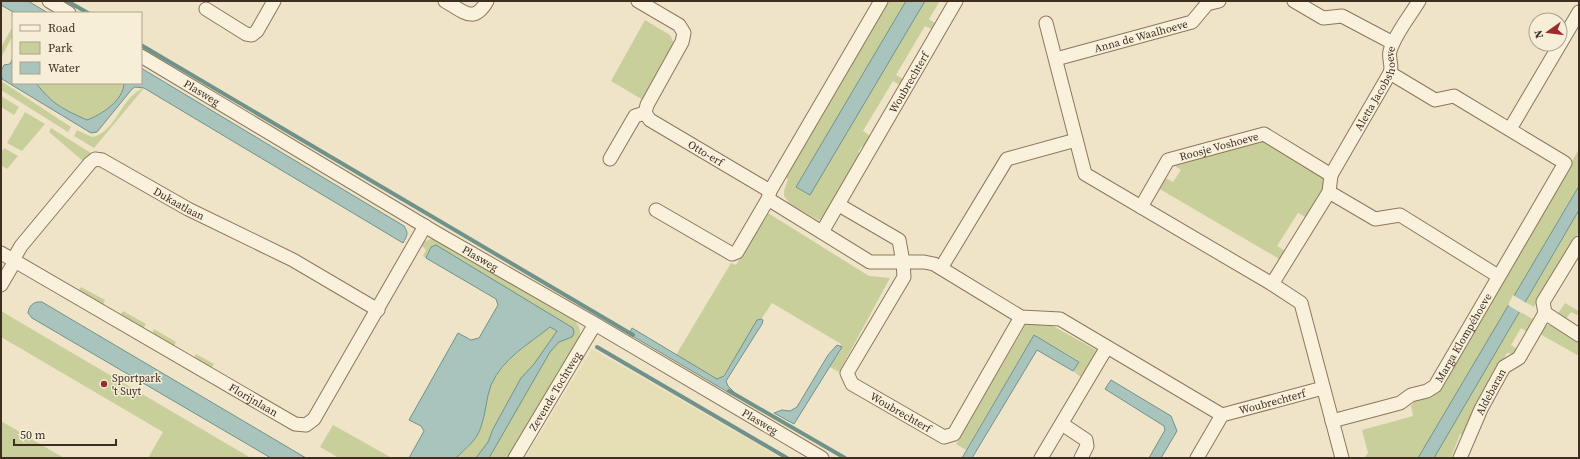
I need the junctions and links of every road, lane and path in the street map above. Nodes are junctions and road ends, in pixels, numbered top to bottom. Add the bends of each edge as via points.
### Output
1 (48, 1) edge
2 (274, 1) edge
3 (445, 1) edge
4 (487, 1) edge
5 (638, 1) edge
6 (882, 1) edge
7 (956, 1) edge
8 (1219, 1) edge
9 (1294, 1) edge
10 (1419, 1) edge
11 (206, 9) dead end
12 (67, 12) edge
13 (1579, 12) edge
14 (1046, 23) dead end
15 (1393, 43) junction
16 (142, 57) edge
17 (1056, 59) junction
18 (1390, 73) junction
19 (645, 113) junction
20 (1510, 128) junction
21 (1076, 140) junction
22 (610, 159) dead end
23 (1331, 175) junction
24 (1329, 192) junction
25 (769, 195) junction
26 (839, 205) junction
27 (1141, 207) junction
28 (656, 210) dead end
29 (425, 226) junction
30 (822, 232) junction
31 (1579, 244) edge
32 (1, 253) edge
33 (14, 260) junction
34 (903, 262) junction
35 (941, 268) junction
36 (1498, 276) junction
37 (1272, 284) junction
38 (1, 285) edge
39 (378, 310) junction
40 (1545, 313) junction
41 (1021, 317) junction
42 (595, 324) junction
43 (1579, 335) edge
44 (1107, 347) junction
45 (1324, 388) junction
46 (1222, 415) junction
47 (1332, 421) junction
48 (1062, 424) junction
49 (515, 458) edge
50 (822, 458) edge
51 (1041, 458) edge
52 (1081, 458) edge
53 (1197, 458) edge
54 (1342, 458) edge
55 (1460, 458) edge

1 - 12 street
2 - 11 street via 258,31 252,35 246,34
3 - 4 street via 469,15 482,10
5 - 19 street via 679,25 684,33 682,42
6 - 25 street
7 - 26 street, Woubrechterf
8 - 17 street, Anna de Waalhoeve via 1207,4 1192,22
9 - 15 street via 1323,18 1342,16
10 - 15 street, Aletta Jacobshoeve
13 - 20 street
14 - 17 street
15 - 18 street, Aletta Jacobshoeve via 1390,52
16 - 29 street, Plasweg
17 - 21 street
18 - 20 street, Marga Klompéhoeve via 1435,100 1454,96
18 - 23 street, Aletta Jacobshoeve
19 - 22 street via 635,116
19 - 25 street, Otto-erf via 650,120
20 - 36 street, Marga Klompéhoeve via 1565,163
21 - 27 street via 1085,174
21 - 35 street via 1007,159
23 - 24 street
23 - 27 street, Roosje Voshoeve via 1264,134 1168,160
24 - 36 street via 1375,219 1400,215
24 - 37 street
25 - 28 street via 737,252 732,254
25 - 30 street
26 - 30 street, Woubrechterf
26 - 34 street, Woubrechterf via 898,240
27 - 37 street
29 - 39 street, Florijnlaan
29 - 42 street, Plasweg
30 - 34 street via 870,262
31 - 40 street via 1543,302
32 - 33 street, Florijnlaan
33 - 38 street
33 - 39 street, Dukaatlaan via 21,246 96,159 188,209 293,260
33 - 39 street, Florijnlaan via 295,424 306,425 314,419
34 - 35 street via 924,262
34 - 41 street, Woubrechterf via 904,277 847,373 852,384 944,437 954,434
35 - 41 street
36 - 47 street, Marga Klompéhoeve via 1435,386 1411,395 1400,403
37 - 45 street via 1300,303
40 - 43 street
40 - 55 street, Aldebaran via 1519,358 1504,367 1481,409
41 - 44 street via 1060,319
42 - 49 street, Zevende Tochtweg
42 - 50 street, Plasweg
44 - 46 street
44 - 48 street
45 - 46 street, Woubrechterf
45 - 47 street
46 - 53 street
47 - 54 street
48 - 51 street
48 - 52 street via 1086,440 1087,446

